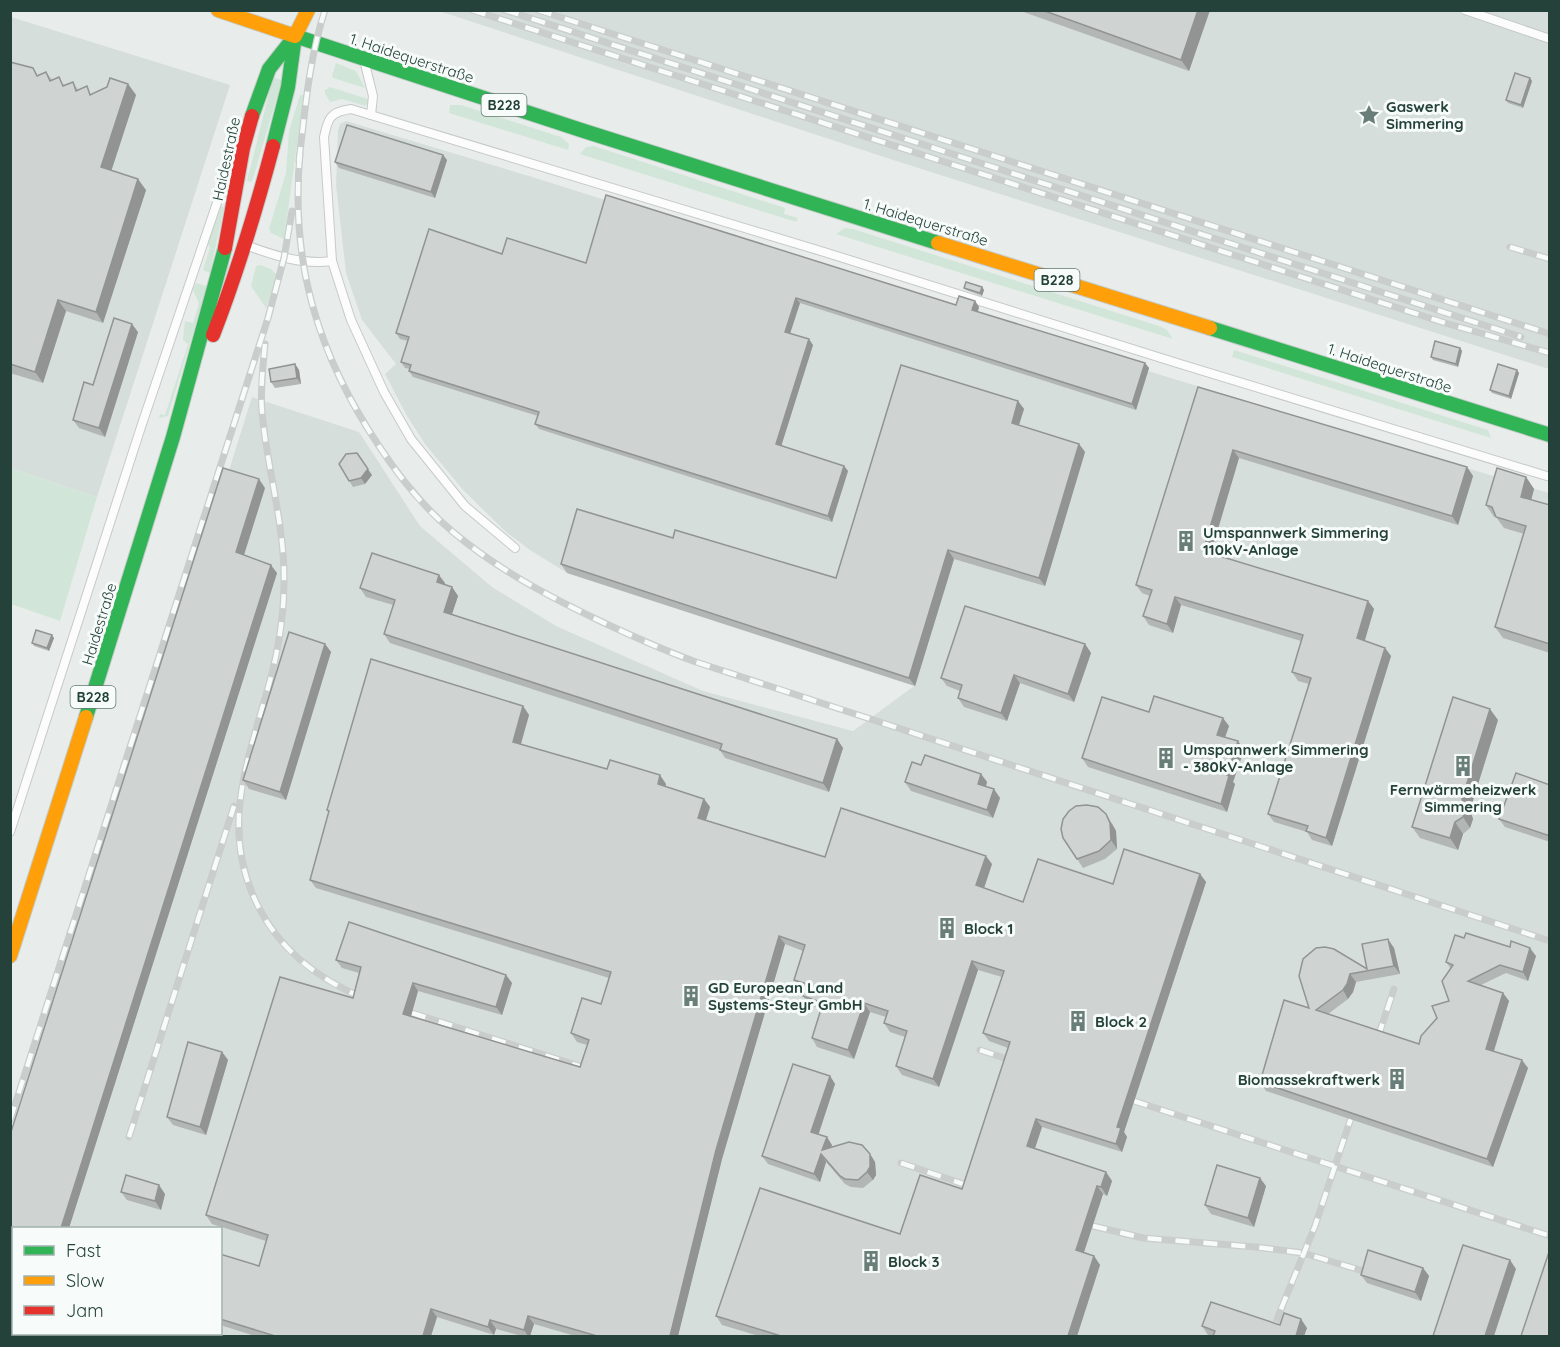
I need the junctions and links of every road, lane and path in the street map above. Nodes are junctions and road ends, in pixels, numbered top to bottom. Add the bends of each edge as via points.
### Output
1 (218, 10) edge
2 (308, 10) edge
3 (1465, 10) edge
4 (295, 36) junction
5 (1550, 39) edge
6 (364, 60) junction
7 (371, 115) junction
8 (238, 171) junction
9 (227, 239) junction
10 (245, 245) junction
11 (332, 261) junction
12 (1550, 435) edge
13 (173, 437) junction
14 (1550, 477) edge
15 (515, 548) dead end
16 (10, 832) edge
17 (10, 956) edge

1 - 4 main road, 1. Haidequerstraße
2 - 4 main road, Haidestraße
3 - 5 lane
4 - 6 main road, 1. Haidequerstraße / B228
4 - 8 main road, Haidestraße / B228 via 269,69
4 - 10 main road, Haidestraße / B228 via 288,87
6 - 7 lane via 373,96
6 - 12 main road, 1. Haidequerstraße / B228
7 - 11 lane via 338,111 327,120 324,137
7 - 14 lane
8 - 9 main road, Haidestraße / B228
8 - 16 lane via 222,188
9 - 10 lane
9 - 13 main road, Haidestraße / B228
10 - 11 lane via 284,258
10 - 13 main road, Haidestraße / B228
11 - 15 lane via 351,320 411,439 465,506
13 - 17 main road, Haidestraße / B228

